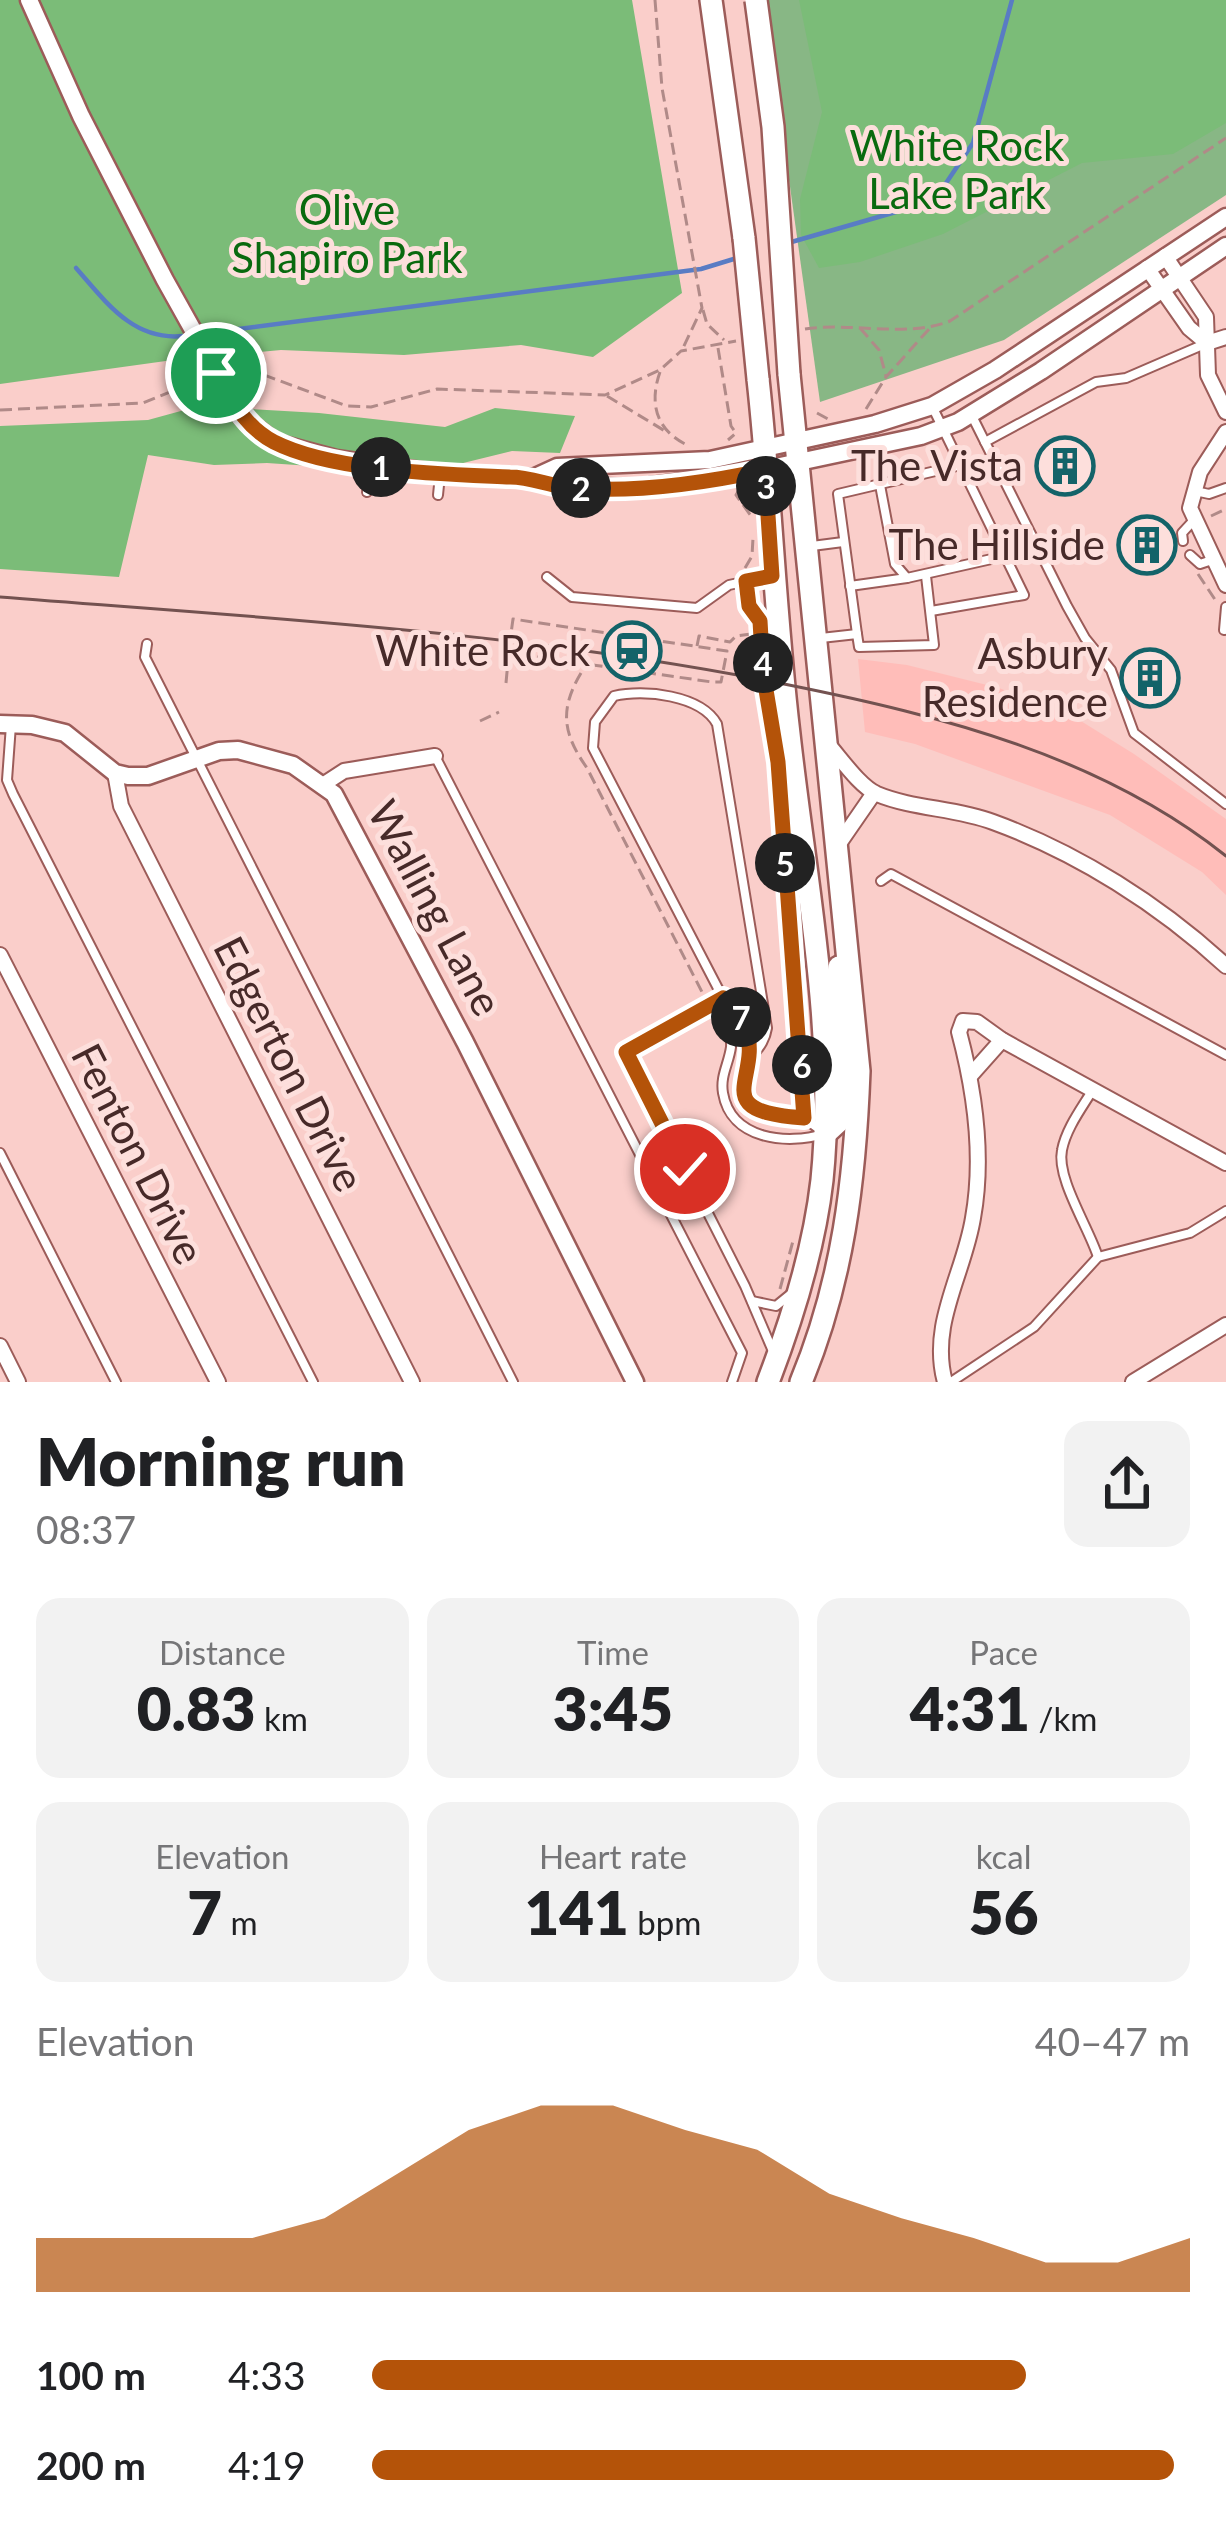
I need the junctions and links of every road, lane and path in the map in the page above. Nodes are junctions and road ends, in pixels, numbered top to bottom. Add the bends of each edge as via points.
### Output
1 (29, 0) edge
2 (655, 0) edge
3 (711, 0) edge
4 (756, 0) edge
5 (1226, 138) edge
6 (1226, 217) edge
7 (1226, 246) edge
8 (1165, 256) junction
9 (1147, 268) junction
10 (1180, 278) junction
11 (1162, 290) junction
12 (702, 308) junction
13 (931, 327) junction
14 (860, 328) junction
15 (790, 332) dead end
16 (1226, 337) edge
17 (748, 339) dead end
18 (726, 342) junction
19 (1207, 343) junction
20 (717, 344) junction
21 (681, 351) junction
22 (224, 369) dead end
23 (660, 370) junction
24 (208, 376) dead end
25 (886, 377) junction
26 (605, 395) junction
27 (932, 406) junction
28 (0, 410) edge
29 (863, 412) dead end
30 (1226, 412) edge
31 (817, 413) dead end
32 (971, 414) junction
33 (834, 419) dead end
34 (943, 429) junction
35 (1226, 432) edge
36 (667, 433) junction
37 (724, 442) dead end
38 (985, 442) junction
39 (692, 447) dead end
40 (795, 452) junction
41 (764, 459) junction
42 (961, 465) junction
43 (373, 466) junction
44 (607, 466) junction
45 (441, 474) junction
46 (532, 478) junction
47 (880, 485) junction
48 (1226, 488) edge
49 (607, 489) junction
50 (739, 489) dead end
51 (1194, 491) junction
52 (368, 492) dead end
53 (438, 495) dead end
54 (1226, 509) edge
55 (1195, 522) junction
56 (1183, 541) dead end
57 (843, 542) junction
58 (805, 547) junction
59 (1191, 555) joint
60 (1005, 556) junction
61 (1214, 560) junction
62 (772, 576) junction
63 (926, 576) junction
64 (547, 577) dead end
65 (907, 578) junction
66 (746, 581) junction
67 (1226, 585) edge
68 (850, 586) junction
69 (1222, 608) edge
70 (931, 611) junction
71 (760, 621) dead end
72 (1224, 630) edge
73 (751, 634) dead end
74 (857, 634) junction
75 (814, 639) junction
76 (147, 644) dead end
77 (697, 646) junction
78 (509, 653) junction
79 (763, 655) dead end
80 (581, 673) dead end
81 (506, 683) dead end
82 (768, 688) dead end
83 (499, 712) dead end
84 (480, 721) dead end
85 (6, 724) edge
86 (824, 739) junction
87 (435, 756) joint
88 (196, 759) junction
89 (115, 773) junction
90 (324, 784) junction
91 (874, 793) junction
92 (1226, 804) edge
93 (782, 819) dead end
94 (835, 849) junction
95 (881, 881) dead end
96 (843, 926) junction
97 (0, 956) edge
98 (1226, 966) edge
99 (702, 992) dead end
100 (723, 998) junction
101 (1002, 1040) junction
102 (1226, 1054) edge
103 (746, 1064) junction
104 (970, 1076) junction
105 (1092, 1090) junction
106 (804, 1118) junction
107 (825, 1133) junction
108 (0, 1153) edge
109 (1226, 1163) edge
110 (1226, 1211) edge
111 (795, 1234) dead end
112 (1098, 1257) junction
113 (839, 1265) junction
114 (801, 1284) junction
115 (751, 1300) junction
116 (776, 1306) junction
117 (1226, 1324) edge
118 (0, 1346) edge
119 (776, 1360) junction
120 (18, 1382) edge
121 (116, 1382) edge
122 (218, 1382) edge
123 (313, 1382) edge
124 (412, 1382) edge
125 (512, 1382) edge
126 (635, 1382) edge
127 (732, 1382) edge
128 (767, 1382) edge
129 (801, 1382) edge
130 (948, 1382) edge
131 (1133, 1382) edge

1 - 43 street via 81,116 241,416 276,443
2 - 12 path via 662,88
3 - 41 main road, bridge
4 - 40 main road, bridge via 773,127
5 - 13 path
6 - 8 street
7 - 10 street
8 - 9 street
8 - 10 street
9 - 11 street
9 - 27 street
10 - 11 street
10 - 19 street via 1206,317
11 - 19 street
11 - 32 street
12 - 18 path
12 - 21 path
13 - 14 path
13 - 25 path
14 - 15 path
14 - 25 path via 879,350
16 - 19 street
17 - 18 path
18 - 20 path
19 - 30 street via 1208,375
19 - 38 lane via 1126,378 1096,382
20 - 21 path
20 - 37 path via 736,434
21 - 23 path
22 - 26 path via 347,406 437,389
23 - 26 path
23 - 36 path via 654,398
24 - 28 path via 143,403
25 - 29 path
26 - 36 path
27 - 34 lane
27 - 40 street
31 - 33 path
32 - 34 street
32 - 38 lane
34 - 40 street
34 - 42 lane
35 - 51 street
36 - 39 path
38 - 92 lane via 1066,606 1112,670 1134,733
40 - 41 street
40 - 58 main road
41 - 44 street
41 - 49 street via 700,482
41 - 62 main road
42 - 47 lane
42 - 60 lane
43 - 45 street
43 - 52 lane
44 - 46 street via 557,467
44 - 49 street
45 - 46 street
45 - 53 lane
46 - 49 street
47 - 57 lane via 838,494
47 - 65 lane via 895,564
48 - 51 lane
50 - 66 path via 753,528
51 - 55 street
54 - 55 path
55 - 56 lane
55 - 61 street
57 - 58 lane
57 - 68 lane
58 - 75 main road
59 - 61 lane via 1200,564
59 - 69 path via 1188,566
60 - 63 lane
60 - 70 lane via 1024,595
61 - 67 street
62 - 66 lane
62 - 107 main road via 816,973
63 - 65 lane
63 - 70 lane
64 - 66 lane via 572,597 697,608
65 - 68 lane
66 - 71 path
68 - 74 lane
69 - 72 lane
70 - 74 lane via 934,645 859,647
73 - 77 path via 730,642 699,637
74 - 75 lane
75 - 86 main road
76 - 88 lane via 145,657
77 - 78 path via 513,619
77 - 78 path via 727,651 722,682
78 - 81 path
79 - 82 path
80 - 99 path via 569,699 570,744
83 - 84 path
85 - 89 street via 65,734
85 - 123 lane via 13,794
86 - 91 street
86 - 94 main road
87 - 90 street via 344,771
87 - 127 lane via 742,1353
88 - 89 street, Walling Lane via 148,776
88 - 90 street, Walling Lane via 219,751 258,754
88 - 125 lane
89 - 124 street, Edgerton Drive via 121,806
90 - 126 street, Walling Lane via 348,815
91 - 94 street
91 - 98 street via 992,821 1040,842 1157,910
93 - 106 path
94 - 96 main road
95 - 102 lane via 891,874
96 - 107 main road via 836,997 842,1106
96 - 113 main road via 859,1071 856,1160
97 - 122 street, Fenton Drive
100 - 103 lane via 746,1027
100 - 103 lane via 593,748 599,712 614,696 702,706 719,732 766,1018 765,1041
100 - 107 lane via 731,1040 722,1091 733,1116 764,1137
100 - 115 lane via 626,1052
101 - 104 street
101 - 104 street via 963,1021
101 - 105 street
103 - 106 lane via 742,1086 753,1106
104 - 130 street via 974,1215 942,1325 940,1364
105 - 109 street
105 - 112 lane via 1060,1155
106 - 107 lane
107 - 113 main road via 842,1160
107 - 114 main road
108 - 121 lane
110 - 112 lane via 1190,1234
111 - 116 path
112 - 130 lane via 1034,1327
113 - 129 main road
114 - 116 lane
114 - 119 main road
115 - 116 lane
115 - 119 lane
117 - 131 street
118 - 120 street
119 - 128 main road

